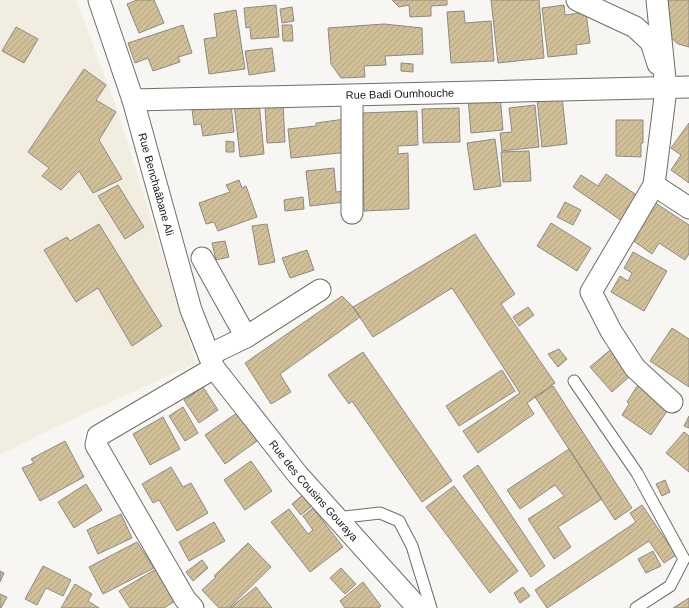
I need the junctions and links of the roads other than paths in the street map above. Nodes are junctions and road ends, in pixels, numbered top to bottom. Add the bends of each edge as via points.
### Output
1 (99, 0) edge
2 (577, 0) edge
3 (657, 0) edge
4 (689, 87) edge
5 (666, 89) junction
6 (352, 96) junction
7 (133, 100) junction
8 (654, 185) junction
9 (689, 208) edge
10 (352, 213) dead end
11 (202, 258) dead end
12 (320, 290) dead end
13 (246, 337) junction
14 (212, 362) junction
15 (574, 380) dead end
16 (672, 402) dead end
17 (336, 518) junction
18 (193, 608) edge
19 (418, 608) edge
20 (431, 608) edge
21 (636, 608) edge

1 - 7 street, Rue Benchaâbane Ali
2 - 5 street via 635,27 650,42
3 - 5 street
4 - 5 street, Rue Badi Oumhouche
5 - 6 street, Rue Badi Oumhouche
5 - 8 street
6 - 7 street, Rue Badi Oumhouche
6 - 10 street
7 - 14 street, Rue Benchaâbane Ali via 191,310
8 - 9 street
8 - 16 street via 591,292 611,331 635,368
11 - 13 street
12 - 13 street
13 - 14 street
14 - 17 street, Rue des Cousins Gouraya via 298,476
14 - 18 street via 98,436 96,445 185,599
15 - 21 lane via 637,473 684,559 670,586
17 - 19 street, Rue des Cousins Gouraya
17 - 20 lane via 380,513 399,521 412,546

